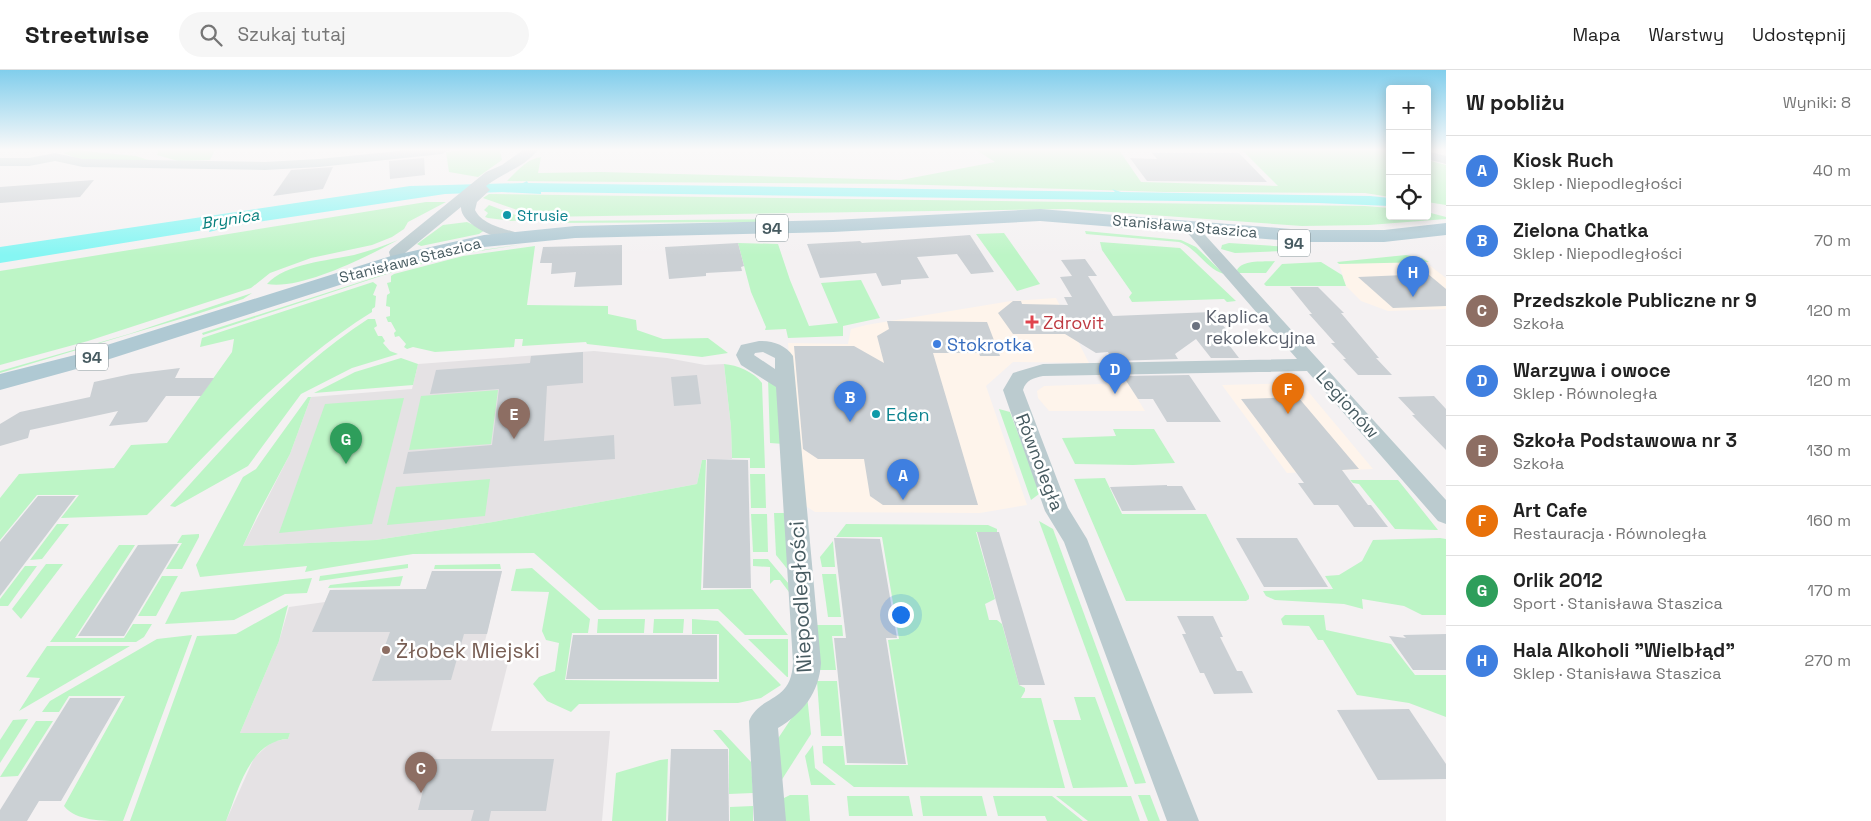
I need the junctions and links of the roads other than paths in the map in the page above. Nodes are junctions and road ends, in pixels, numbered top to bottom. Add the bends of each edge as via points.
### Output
1 (484, 185) edge
2 (466, 198) junction
3 (1446, 229) edge
4 (1193, 231) junction
5 (516, 237) junction
6 (1446, 242) edge
7 (398, 260) junction
8 (1313, 366) junction
9 (0, 382) edge
10 (786, 384) dead end
11 (1446, 515) edge
12 (770, 821) edge
13 (1183, 821) edge

1 - 2 street
2 - 5 street via 473,219 490,229
2 - 7 street via 398,252
3 - 4 main road, Stanisława Staszica / 94 via 1346,237
4 - 5 main road, Stanisława Staszica / 94 via 924,221 620,230
4 - 6 main road, Stanisława Staszica / 94 via 1360,246
4 - 8 street, Legionów
5 - 7 main road, Stanisława Staszica / 94 via 451,247
7 - 9 main road, Stanisława Staszica / 94 via 83,360
8 - 11 street, Legionów
8 - 13 street, Równoległa via 1043,370 1020,376 1014,382 1013,390 1057,511 1075,538
10 - 12 street, Niepodległości via 808,676 802,689 785,709 763,721

